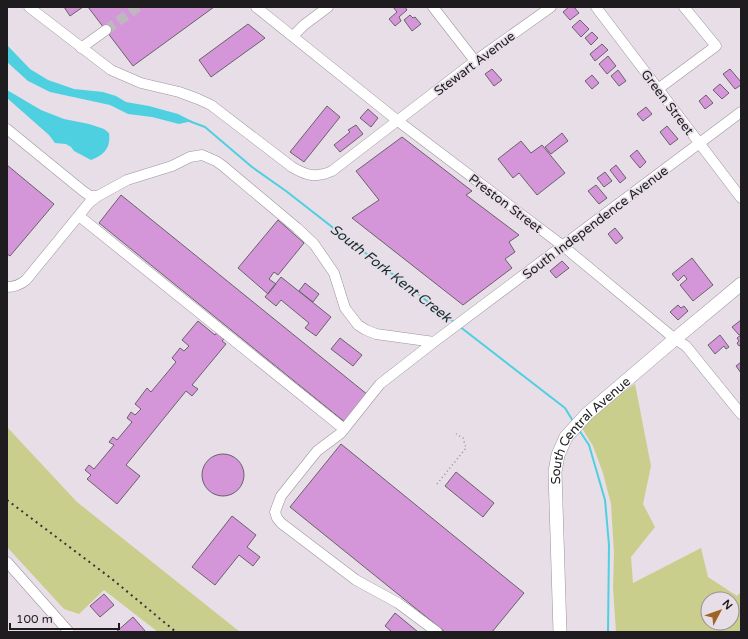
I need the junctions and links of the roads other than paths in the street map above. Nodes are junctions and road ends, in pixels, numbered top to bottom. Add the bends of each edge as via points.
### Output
1 (29, 7) edge
2 (256, 7) edge
3 (328, 7) edge
4 (433, 7) edge
5 (551, 7) edge
6 (596, 7) edge
7 (684, 7) edge
8 (106, 30) tunnel mouth
9 (293, 36) junction
10 (82, 48) junction
11 (475, 61) junction
12 (658, 89) junction
13 (741, 112) edge
14 (398, 121) junction
15 (7, 129) edge
16 (699, 143) junction
17 (98, 196) junction
18 (741, 198) edge
19 (79, 216) junction
20 (563, 246) junction
21 (741, 284) edge
22 (7, 287) edge
23 (675, 338) junction
24 (434, 342) junction
25 (741, 414) edge
26 (344, 429) junction
27 (7, 562) edge
28 (69, 632) edge
29 (437, 632) edge
30 (560, 632) edge

1 - 10 street, Stewart Avenue
2 - 9 street, Preston Street
3 - 9 street
4 - 11 street
5 - 11 street, Stewart Avenue
6 - 12 street, Green Street
7 - 12 street via 716,46
8 - 10 street
9 - 14 street, Preston Street
10 - 14 street, Stewart Avenue via 121,75 141,83 179,92 211,105 302,173 322,175 332,171
11 - 14 street, Stewart Avenue
12 - 16 street, Green Street
13 - 16 street, South Independence Avenue
14 - 20 street, Preston Street
15 - 17 street via 90,196
16 - 18 street, Green Street
16 - 20 street, South Independence Avenue
17 - 19 street
17 - 24 street via 127,180 172,166 190,156 202,155 209,158 223,166 314,244 334,273 345,308 358,325 376,334
19 - 22 street via 26,280 20,285
19 - 26 street
20 - 23 street, Preston Street
20 - 24 street, South Independence Avenue
21 - 23 main road, South Central Avenue
23 - 25 street, Preston Street via 686,346
23 - 30 main road, South Central Avenue via 587,414 566,437 558,455 555,472
24 - 26 street, South Independence Avenue via 380,384
26 - 29 street, South Independence Avenue via 321,446 292,482 277,505 277,518 356,580 398,603
27 - 28 street

